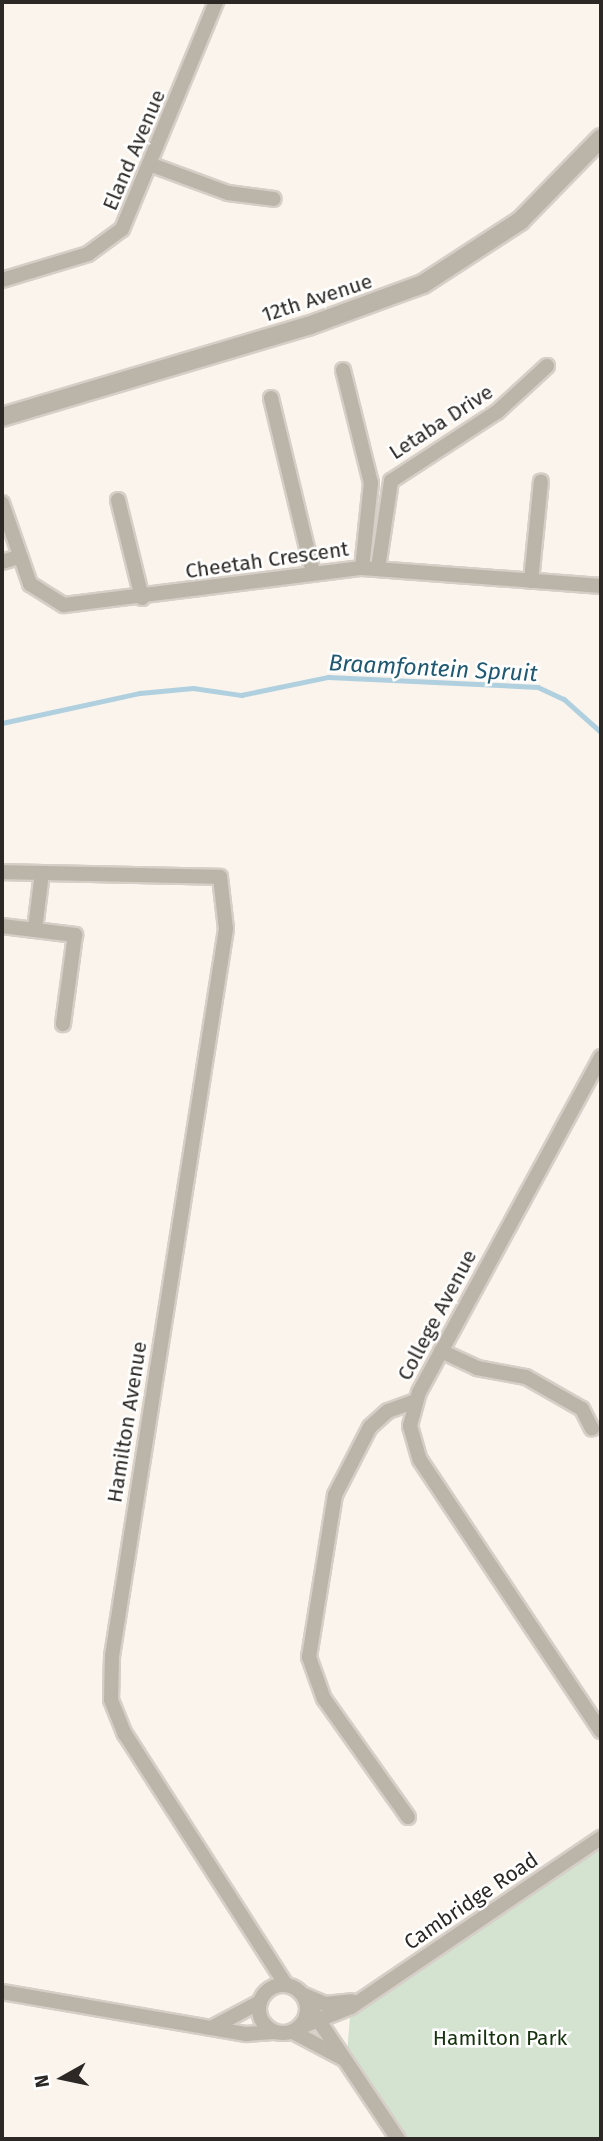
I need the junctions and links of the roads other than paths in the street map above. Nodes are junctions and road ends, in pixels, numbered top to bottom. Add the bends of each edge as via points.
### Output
1 (216, 2) edge
2 (601, 138) edge
3 (152, 165) junction
4 (274, 199) dead end
5 (2, 280) edge
6 (547, 366) dead end
7 (343, 370) dead end
8 (271, 398) dead end
9 (2, 417) edge
10 (541, 481) dead end
11 (118, 500) dead end
12 (2, 503) edge
13 (18, 557) junction
14 (2, 562) edge
15 (362, 568) junction
16 (378, 568) junction
17 (313, 573) junction
18 (531, 581) junction
19 (601, 586) edge
20 (142, 598) junction
21 (2, 872) edge
22 (42, 873) junction
23 (2, 926) edge
24 (35, 929) junction
25 (63, 1024) dead end
26 (601, 1057) edge
27 (441, 1350) junction
28 (415, 1401) junction
29 (592, 1429) dead end
30 (601, 1731) edge
31 (408, 1817) dead end
32 (601, 1838) edge
33 (268, 1956) junction
34 (286, 1985) junction
35 (2, 1992) edge
36 (262, 1998) junction
37 (363, 1998) junction
38 (305, 1999) junction
39 (351, 2007) junction
40 (322, 2020) junction
41 (213, 2027) junction
42 (297, 2029) junction
43 (273, 2032) junction
44 (338, 2046) junction
45 (346, 2061) junction
46 (398, 2139) edge

1 - 3 street, Eland Avenue
2 - 9 street, 12th Avenue via 520,221 424,284 308,326
3 - 4 street via 228,193
3 - 5 street, Eland Avenue via 131,215 101,248
6 - 16 street, Letaba Drive via 497,412 391,481
7 - 15 street via 371,482
8 - 17 street
10 - 18 street
11 - 20 street
12 - 13 street, Cheetah Crescent
13 - 14 street
13 - 20 street, Cheetah Crescent via 30,584 52,601 78,606
15 - 16 street, Cheetah Crescent
15 - 17 street, Cheetah Crescent
16 - 18 street, Cheetah Crescent
17 - 20 street, Cheetah Crescent
18 - 19 street, Cheetah Crescent
21 - 22 street
22 - 24 street
22 - 33 street, Hamilton Avenue via 220,877 226,929 112,1656 111,1700 125,1734
23 - 24 street
24 - 25 street via 75,934
26 - 27 street, College Avenue
27 - 28 street, College Avenue
27 - 29 street via 477,1368 526,1377 582,1409
28 - 30 street, College Avenue via 411,1437 419,1460
28 - 31 street via 388,1410 370,1427 335,1495 309,1657 324,1699
32 - 37 street, Cambridge Road
33 - 34 street, Hamilton Avenue
33 - 36 street
34 - 36 street
34 - 38 street
35 - 41 street
36 - 41 street
36 - 43 street via 260,2016
37 - 38 street, Cambridge Road via 326,2004
37 - 39 street, Cambridge Road
38 - 40 street
38 - 42 street
39 - 40 street, Cambridge Road
39 - 44 street
40 - 42 street, Cambridge Road
40 - 44 street
41 - 43 street
42 - 43 street
42 - 45 street
44 - 45 street
45 - 46 street

